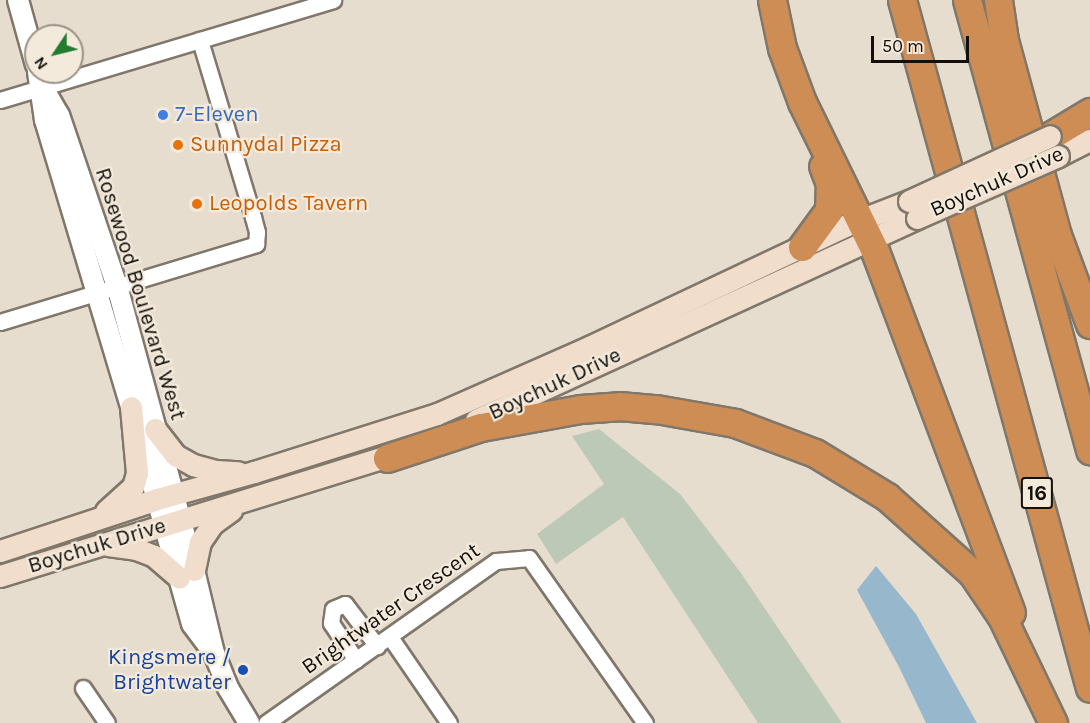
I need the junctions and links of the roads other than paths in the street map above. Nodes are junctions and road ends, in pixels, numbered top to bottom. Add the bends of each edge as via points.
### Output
1 (18, 0) edge
2 (333, 0) edge
3 (772, 0) edge
4 (902, 0) edge
5 (967, 0) edge
6 (998, 0) edge
7 (25, 24) edge
8 (200, 40) junction
9 (84, 68) edge
10 (30, 84) edge
11 (41, 84) edge
12 (42, 84) edge
13 (0, 100) edge
14 (802, 102) junction
15 (1090, 112) edge
16 (1090, 117) edge
17 (1090, 140) edge
18 (1054, 146) junction
19 (865, 230) junction
20 (802, 247) junction
21 (117, 286) junction
22 (96, 293) junction
23 (0, 322) edge
24 (1090, 324) edge
25 (131, 407) junction
26 (155, 429) junction
27 (1090, 451) edge
28 (387, 458) junction
29 (254, 472) junction
30 (264, 495) junction
31 (166, 497) junction
32 (94, 520) junction
33 (172, 522) junction
34 (101, 544) junction
35 (0, 551) edge
36 (186, 574) junction
37 (0, 576) edge
38 (383, 642) junction
39 (356, 660) junction
40 (83, 688) dead end
41 (1090, 688) edge
42 (1051, 717) edge
43 (107, 723) edge
44 (249, 723) edge
45 (266, 723) edge
46 (449, 723) edge
47 (645, 723) edge

1 - 7 street
2 - 8 street
3 - 14 highway via 782,48
4 - 41 highway, 16
5 - 27 highway
6 - 24 highway via 1004,40 1057,235
8 - 9 street
8 - 21 street via 253,217 256,244
10 - 13 street
11 - 22 street, Rosewood Boulevard West via 45,120
12 - 21 street, Rosewood Boulevard West via 58,115
14 - 19 highway
14 - 20 highway via 830,184 829,210
15 - 18 highway
16 - 18 main road, Boychuk Drive
17 - 18 main road, Boychuk Drive
18 - 19 main road, Boychuk Drive, bridge
19 - 20 main road, Boychuk Drive
19 - 28 main road, Boychuk Drive via 492,414
19 - 42 highway
20 - 29 main road, Boychuk Drive via 437,414
21 - 22 street
21 - 26 street, Rosewood Boulevard West
22 - 23 street
22 - 25 street, Rosewood Boulevard West
25 - 31 street, Rosewood Boulevard West
25 - 32 main road via 137,473 133,487
26 - 29 main road via 175,455 193,465 216,471
26 - 31 street, Rosewood Boulevard West
28 - 30 main road, Boychuk Drive
28 - 42 highway via 481,427 619,406 715,419 773,436 815,453 887,497 972,573 1002,617
29 - 31 main road, Boychuk Drive
30 - 33 main road, Boychuk Drive
30 - 36 main road via 212,524
31 - 32 main road, Boychuk Drive
31 - 33 street, Rosewood Boulevard West
32 - 35 main road, Boychuk Drive
33 - 34 main road, Boychuk Drive
33 - 36 street, Rosewood Boulevard West
34 - 36 main road via 136,549
34 - 37 main road, Boychuk Drive
36 - 44 street, Rosewood Boulevard West via 228,688
38 - 39 street, Brightwater Crescent
38 - 39 street via 345,604 333,609 331,623
38 - 46 street
38 - 47 street, Brightwater Crescent via 496,561 529,558
39 - 45 street, Brightwater Crescent
40 - 43 street

